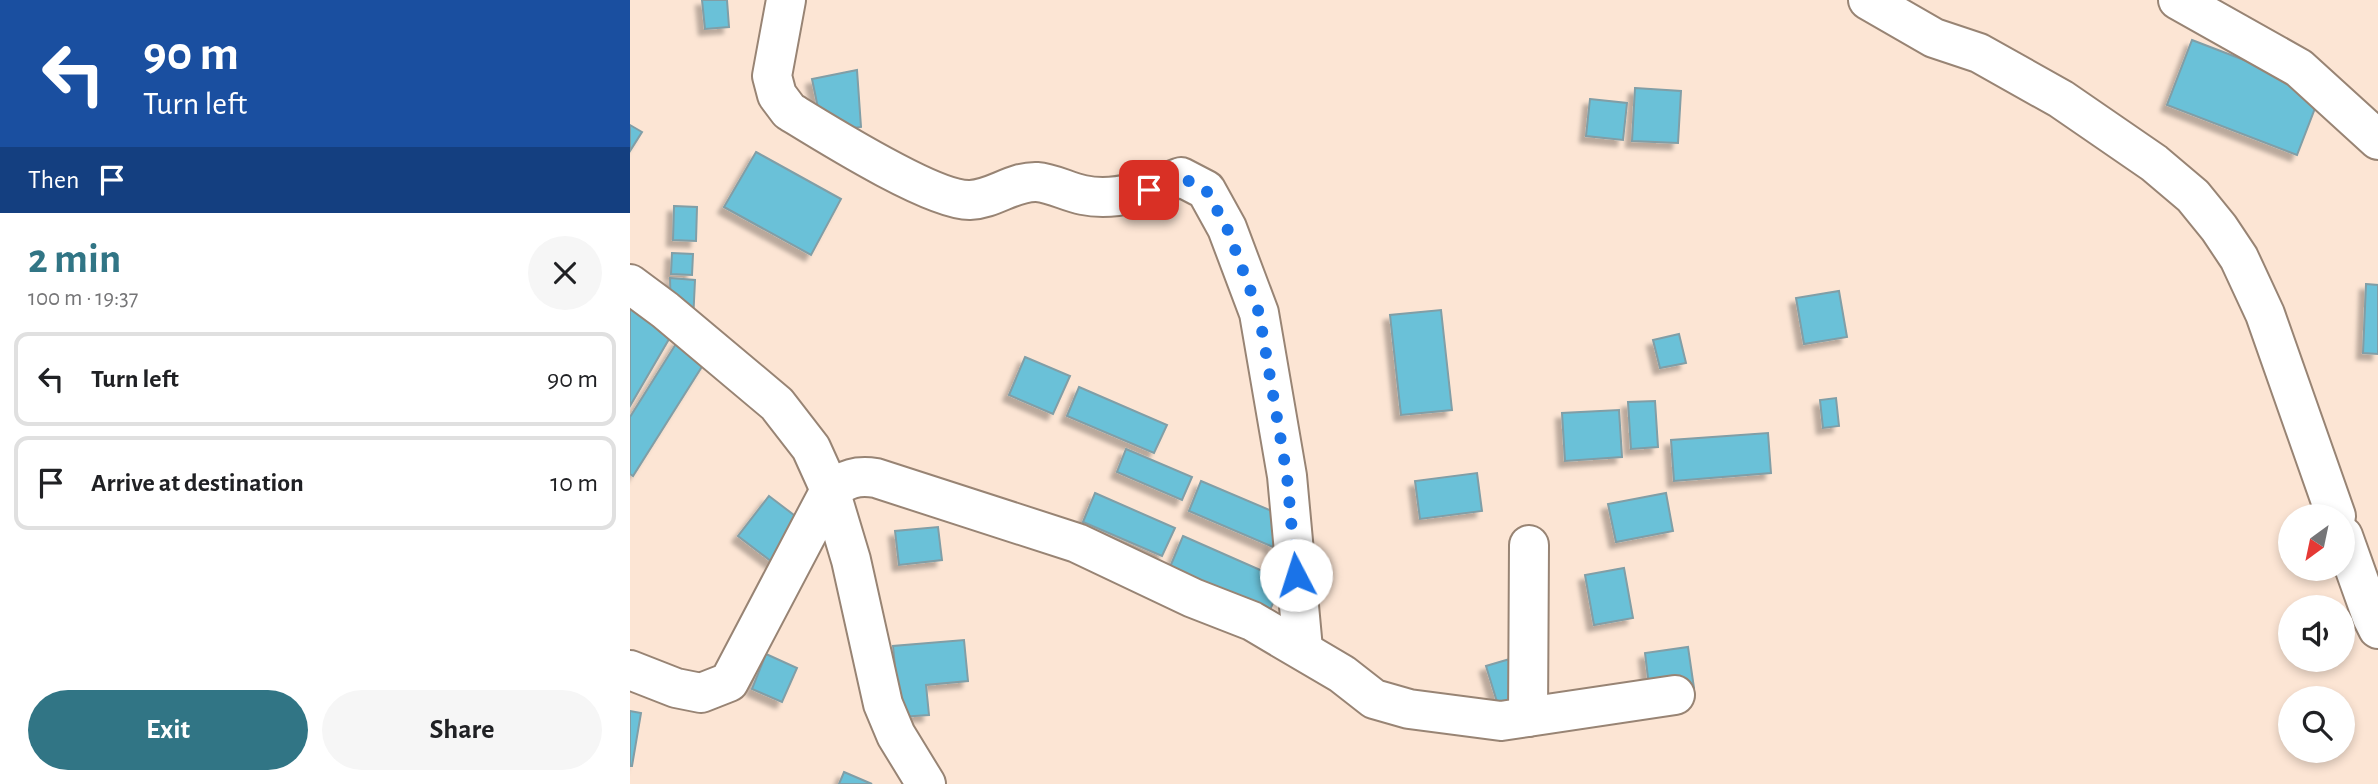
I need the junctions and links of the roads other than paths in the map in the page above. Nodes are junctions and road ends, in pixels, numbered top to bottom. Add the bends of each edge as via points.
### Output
1 (786, 0) edge
2 (1868, 0) edge
3 (2178, 0) edge
4 (2378, 140) edge
5 (630, 284) edge
6 (830, 490) junction
7 (2332, 504) edge
8 (1529, 545) dead end
9 (2356, 572) edge
10 (2378, 629) edge
11 (1303, 649) junction
12 (630, 670) edge
13 (1675, 695) dead end
14 (1528, 717) junction
15 (926, 784) edge

1 - 11 street via 772,76 789,111 931,190 969,200 1038,182 1109,198 1149,190 1181,177 1206,190 1227,228 1259,313 1287,476
2 - 7 street via 1934,38 1979,53 2061,99 2154,163 2193,197 2239,258 2265,314
3 - 4 street via 2299,68
5 - 6 street via 777,404 811,448
6 - 11 street via 848,478 876,478 1077,543 1252,621
6 - 12 street via 729,682 701,693
6 - 15 street via 851,560 883,704
8 - 14 street
9 - 10 street
11 - 14 street via 1374,699 1409,709 1501,721
13 - 14 street

